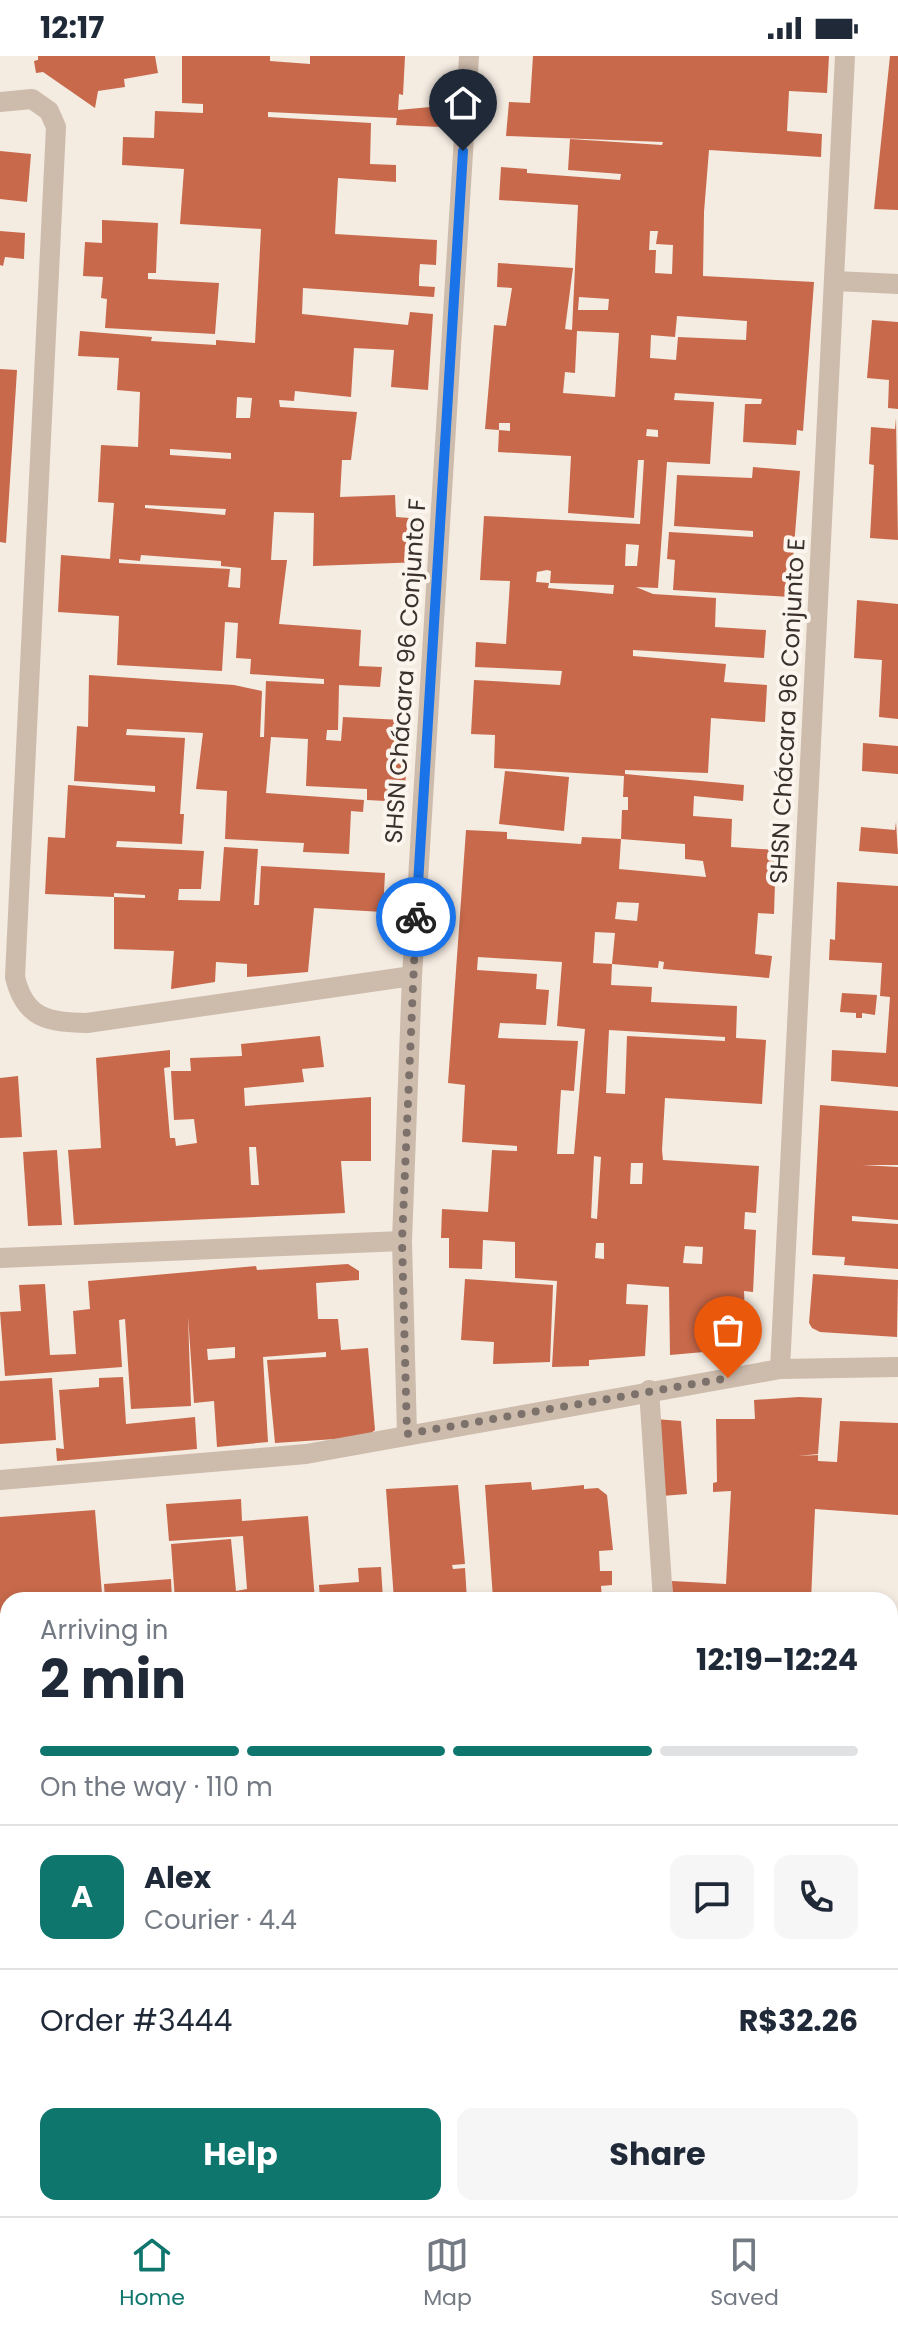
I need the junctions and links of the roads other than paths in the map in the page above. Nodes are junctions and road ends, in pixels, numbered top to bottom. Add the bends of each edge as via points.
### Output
1 (469, 56) edge
2 (845, 56) edge
3 (0, 102) edge
4 (835, 281) junction
5 (898, 284) edge
6 (412, 976) junction
7 (402, 1241) junction
8 (0, 1258) edge
9 (898, 1367) edge
10 (780, 1369) junction
11 (649, 1390) junction
12 (407, 1434) junction
13 (0, 1480) edge
14 (662, 1592) edge

1 - 6 street, SHSN Chácara 96 Conjunto F
2 - 4 street, SHSN Chácara 96 Conjunto E
3 - 6 street via 32,99 49,111 56,127 15,977 27,1006 43,1017 87,1023
4 - 5 street
4 - 10 street, SHSN Chácara 96 Conjunto E
6 - 7 street, SHSN Chácara 96 Conjunto F
7 - 8 street
7 - 12 street, SHSN Chácara 96 Conjunto F
9 - 10 street
10 - 11 street
11 - 12 street
11 - 14 street
12 - 13 street via 306,1454

